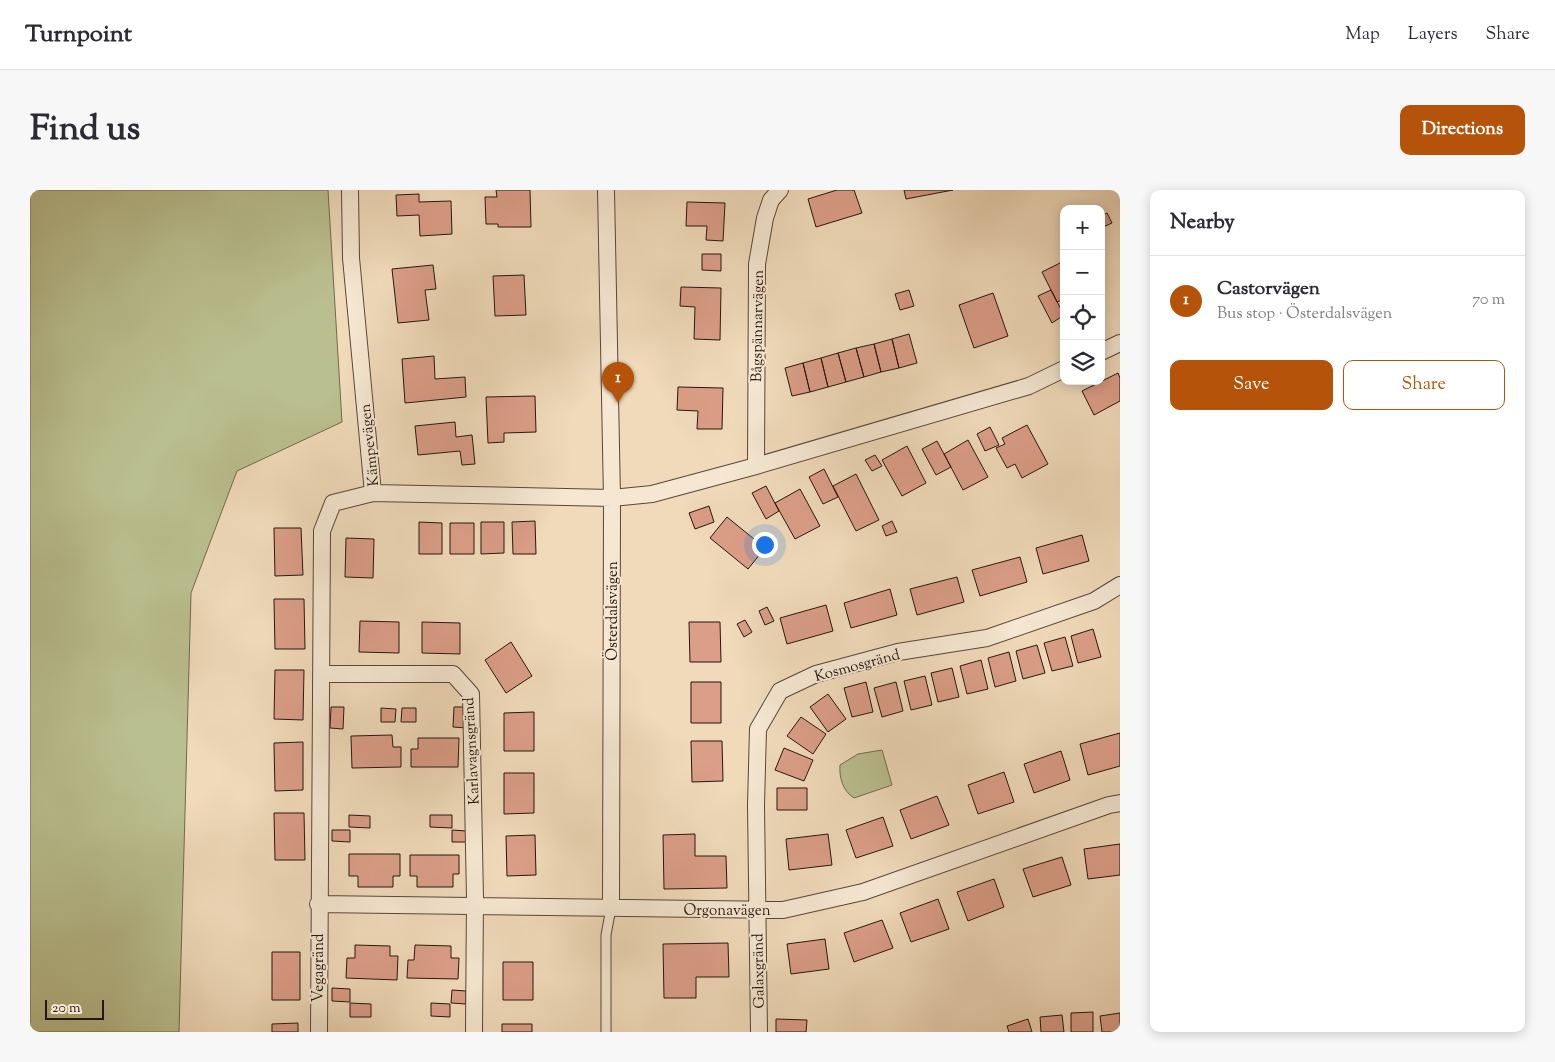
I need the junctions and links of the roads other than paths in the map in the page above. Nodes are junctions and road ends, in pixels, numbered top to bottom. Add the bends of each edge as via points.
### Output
1 (350, 190) edge
2 (606, 190) edge
3 (780, 190) edge
4 (1120, 343) edge
5 (1105, 350) edge
6 (1060, 371) edge
7 (756, 466) junction
8 (373, 493) junction
9 (612, 498) junction
10 (1120, 585) edge
11 (321, 674) junction
12 (1120, 803) edge
13 (318, 904) junction
14 (475, 906) junction
15 (611, 908) junction
16 (758, 911) junction
17 (318, 1032) edge
18 (474, 1032) edge
19 (606, 1032) edge
20 (759, 1032) edge

1 - 8 street, Kämpevägen via 351,258
2 - 9 street, Österdalsvägen
3 - 7 street, Bågspännarvägen via 771,200 764,218 758,264
4 - 5 street
6 - 7 street, Kämpevägen via 1029,386
7 - 9 street, Kämpevägen via 652,494
8 - 9 street, Kämpevägen
8 - 11 street via 333,503 322,531
9 - 15 street, Österdalsvägen
10 - 16 street, Kosmosgränd via 1094,600 987,638 898,652 816,674 780,691 758,729
11 - 13 street
11 - 14 street, Karlavagnsgränd via 453,674 471,694
12 - 16 street, Orgonavägen via 1002,841 863,892 783,910
13 - 14 street, Orgonavägen
13 - 17 street, Vegagränd
14 - 15 street, Orgonavägen
14 - 18 street
15 - 16 street, Orgonavägen
15 - 19 lane, Österdalsvägen via 606,935
16 - 20 street, Galaxgränd

